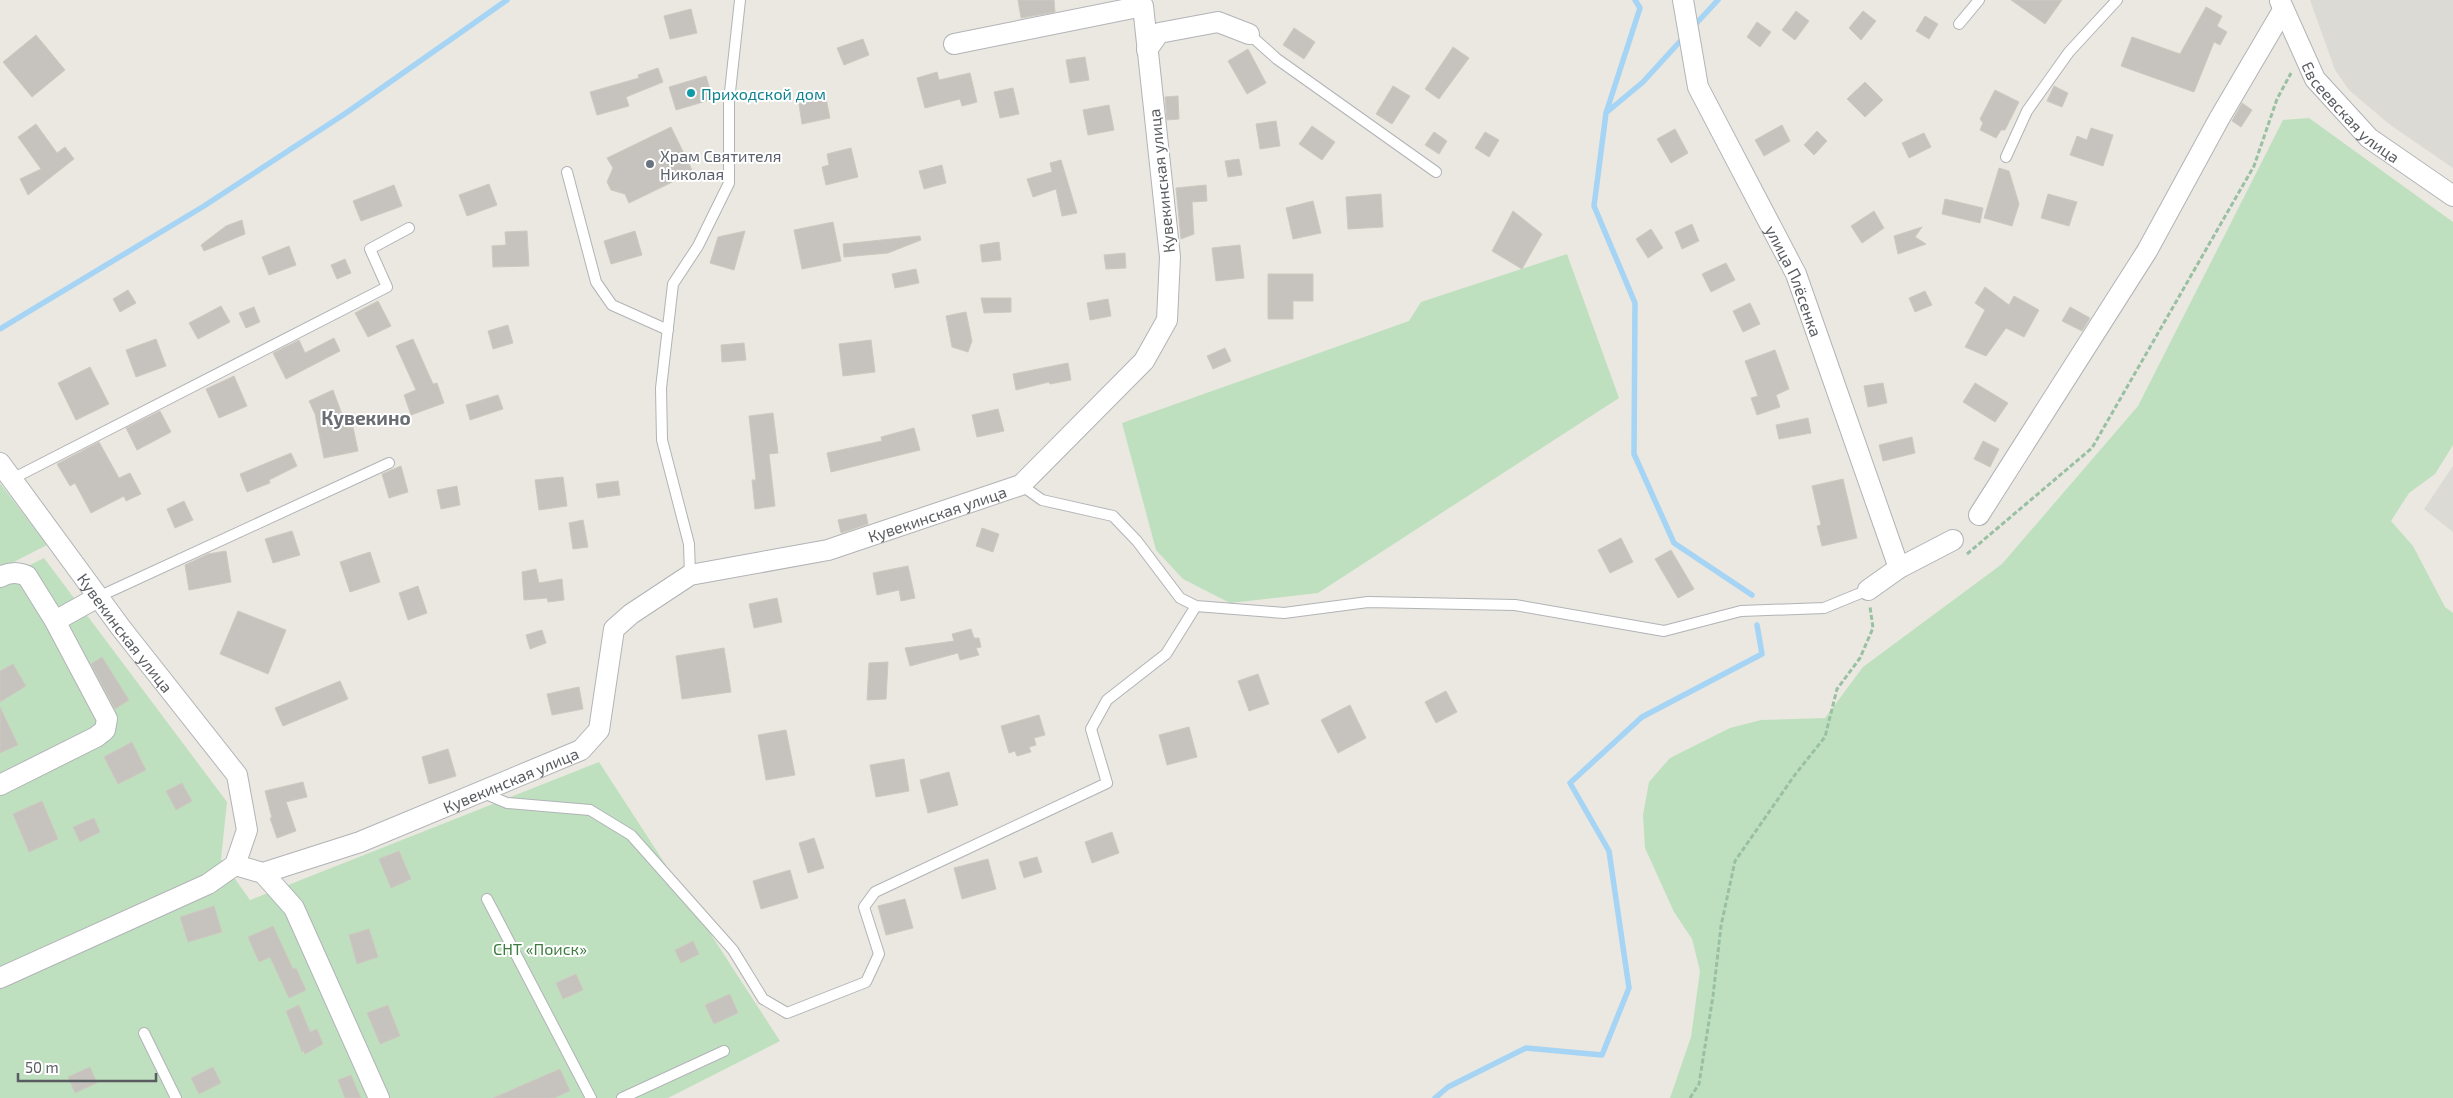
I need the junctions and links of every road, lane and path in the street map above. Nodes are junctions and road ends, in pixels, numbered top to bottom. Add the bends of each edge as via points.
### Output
1 (740, 0) edge
2 (1683, 0) edge
3 (1980, 0) edge
4 (2117, 0) edge
5 (2282, 5) edge
6 (1959, 24) dead end
7 (1249, 34) joint
8 (954, 44) dead end
9 (1147, 50) junction
10 (2303, 53) junction
11 (2006, 157) dead end
12 (567, 172) dead end
13 (1436, 172) dead end
14 (2453, 196) edge
15 (409, 228) dead end
16 (668, 330) junction
17 (0, 463) edge
18 (389, 463) dead end
19 (12, 479) junction
20 (1021, 485) junction
21 (1979, 515) dead end
22 (1956, 549) joint
23 (1899, 568) junction
24 (690, 575) junction
25 (0, 577) edge
26 (1868, 590) junction
27 (98, 597) junction
28 (1196, 606) junction
29 (55, 621) junction
30 (0, 786) edge
31 (480, 792) junction
32 (235, 866) junction
33 (264, 873) junction
34 (487, 899) dead end
35 (0, 978) edge
36 (144, 1033) dead end
37 (724, 1051) dead end
38 (176, 1098) edge
39 (379, 1098) edge
40 (591, 1098) edge
41 (622, 1098) edge
42 (1690, 1098) edge

1 - 16 lane via 729,100 729,183 698,246 673,284
2 - 23 street, улица Плёсенка via 1698,87 1796,274
3 - 6 lane
4 - 11 lane via 2069,52 2037,96
5 - 10 street, Евсеевская улица
5 - 21 street via 2147,251
7 - 9 street via 1218,22 1159,33
7 - 13 lane via 1277,59
8 - 9 street, Кувекинская улица via 1143,6
9 - 20 street, Кувекинская улица via 1170,257 1167,320 1144,361
10 - 14 street, Евсеевская улица via 2314,79 2369,138
10 - 22 path via 2277,99 2254,166 2092,448 1967,554
12 - 16 lane via 596,282 612,305
15 - 19 lane via 370,249 388,287
16 - 24 lane via 661,388 662,440 688,544
17 - 19 street, Кувекинская улица
18 - 27 lane
19 - 27 street, Кувекинская улица
20 - 24 street, Кувекинская улица via 828,550
20 - 28 lane via 1042,500 1113,516 1137,541 1180,598
22 - 23 street
23 - 26 street
24 - 31 street, Кувекинская улица via 614,628 599,730 581,750
25 - 29 street via 7,573 27,576
26 - 28 lane via 1824,608 1741,611 1664,631 1515,605 1368,602 1284,613
26 - 42 path via 1873,628 1860,658 1837,690 1825,737 1735,861 1721,926 1699,1084
27 - 29 street
27 - 32 street, Кувекинская улица via 237,775 247,830
28 - 31 lane via 1166,654 1107,700 1091,730 1107,783 875,892 864,906 879,954 866,982 787,1013 763,999 733,950 631,835 590,810 507,802
29 - 30 street via 107,719 105,730
31 - 33 street, Кувекинская улица via 360,842
32 - 33 street
32 - 35 street via 208,884
33 - 39 street via 294,908
34 - 40 lane
36 - 38 lane
37 - 41 lane

